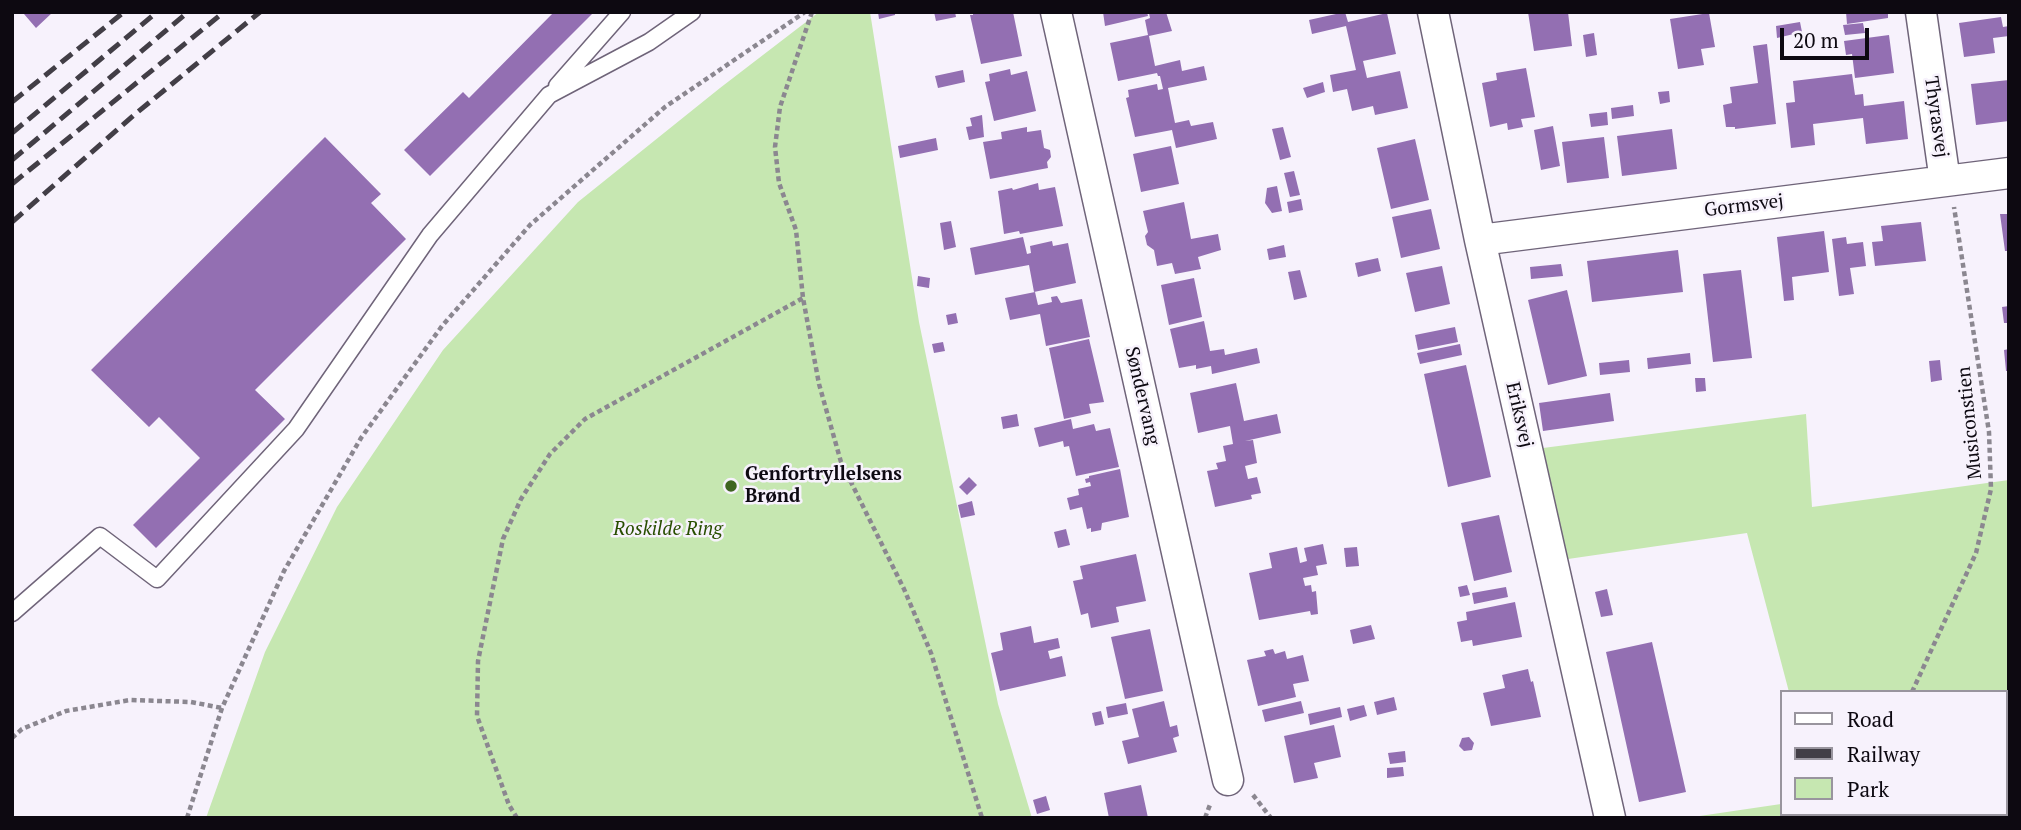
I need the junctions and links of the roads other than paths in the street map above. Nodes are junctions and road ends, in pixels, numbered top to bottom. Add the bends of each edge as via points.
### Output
1 (622, 12) edge
2 (692, 12) edge
3 (1056, 12) edge
4 (1433, 12) edge
5 (1921, 12) edge
6 (549, 95) junction
7 (2009, 173) edge
8 (1945, 181) junction
9 (1480, 240) junction
10 (12, 613) edge
11 (1228, 780) dead end
12 (1610, 818) edge

1 - 6 lane
2 - 6 lane via 649,42
3 - 11 street, Søndervang
4 - 9 street, Eriksvej
5 - 8 street, Thyrasvej
6 - 10 lane via 430,235 296,429 157,579 100,536
7 - 8 street, Gormsvej
8 - 9 street, Gormsvej
9 - 12 street, Eriksvej

